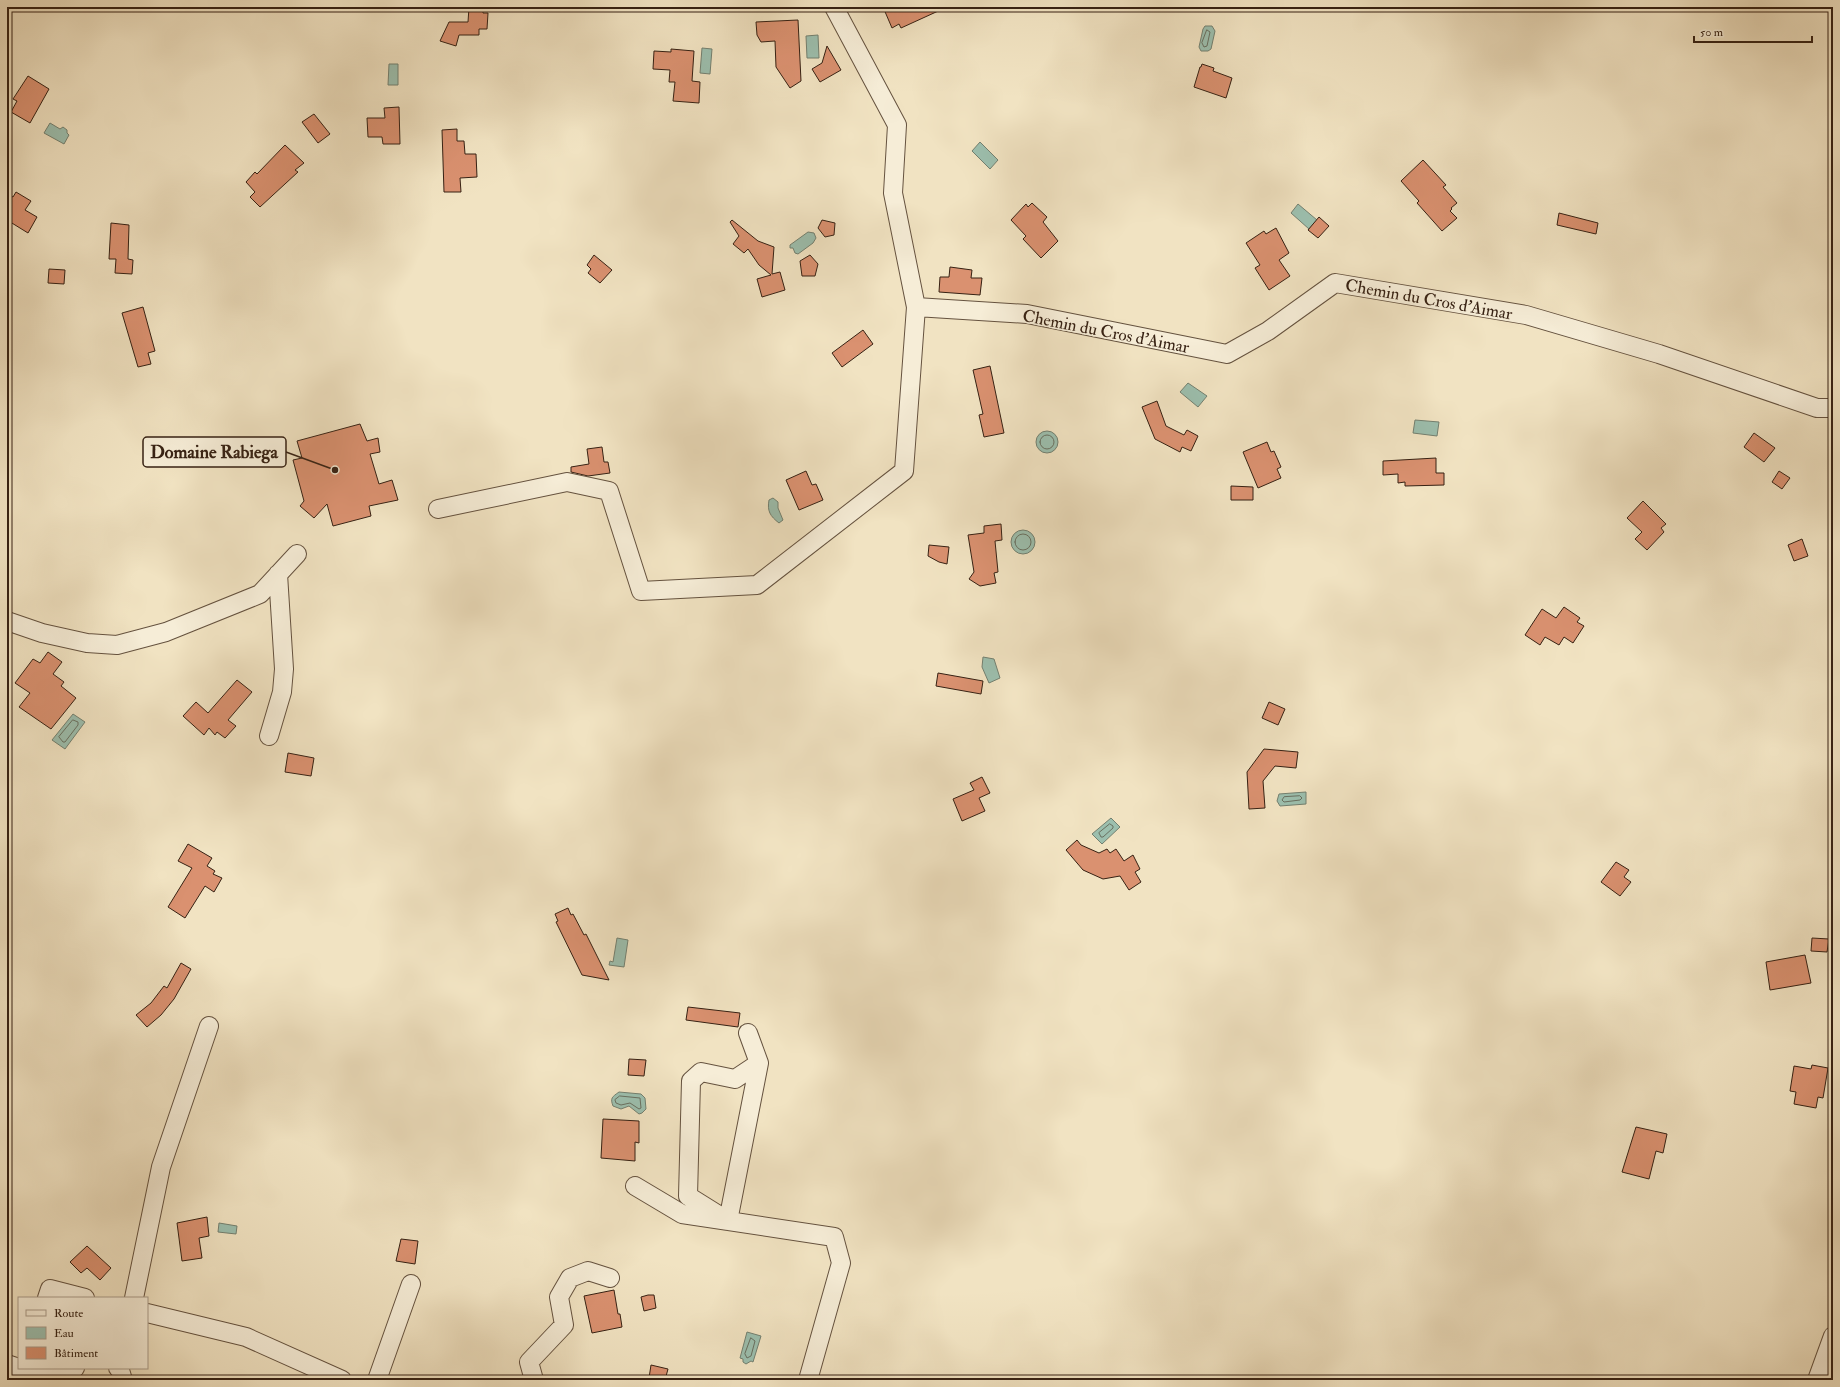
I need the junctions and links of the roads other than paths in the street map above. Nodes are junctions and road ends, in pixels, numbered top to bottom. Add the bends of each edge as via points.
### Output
1 (834, 7) edge
2 (916, 307) junction
3 (1833, 408) edge
4 (438, 509) dead end
5 (297, 554) dead end
6 (278, 574) junction
7 (7, 621) edge
8 (268, 736) dead end
9 (209, 1026) dead end
10 (748, 1033) dead end
11 (759, 1063) junction
12 (635, 1186) dead end
13 (728, 1221) junction
14 (610, 1278) dead end
15 (411, 1284) dead end
16 (47, 1297) edge
17 (81, 1297) edge
18 (134, 1297) edge
19 (148, 1313) edge
20 (1833, 1336) edge
21 (72, 1369) edge
22 (119, 1369) edge
23 (16, 1370) edge
24 (338, 1379) edge
25 (122, 1380) edge
26 (377, 1380) edge
27 (534, 1380) edge
28 (808, 1380) edge
29 (1817, 1380) edge

1 - 2 street via 897,126 893,193
2 - 3 street, Chemin du Cros d'Aimar via 1027,314 1227,354 1268,331 1335,283 1526,315 1659,354 1817,408
2 - 4 street via 904,471 757,585 641,591 609,490 567,482
5 - 6 street
6 - 7 street via 260,594 166,632 117,645 87,643 42,633
6 - 8 street via 284,669 282,692
9 - 18 street via 161,1167
10 - 11 street
11 - 13 street
11 - 13 street via 735,1079 701,1072 691,1081 688,1196
12 - 13 street via 682,1214
13 - 28 street via 834,1237 841,1263
14 - 27 street via 588,1271 570,1278 559,1297 564,1325 529,1362
15 - 26 street
16 - 17 street via 50,1289
19 - 24 street via 246,1337
20 - 29 street
21 - 23 street via 60,1376
22 - 25 street

